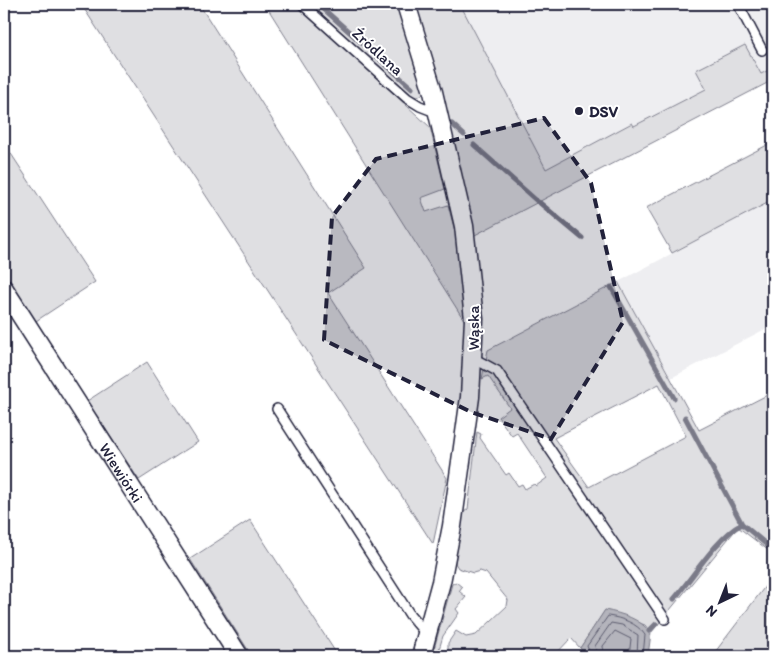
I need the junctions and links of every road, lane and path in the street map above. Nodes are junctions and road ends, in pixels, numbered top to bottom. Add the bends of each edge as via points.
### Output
1 (302, 4) edge
2 (406, 4) edge
3 (738, 4) edge
4 (762, 50) dead end
5 (438, 113) junction
6 (4, 288) edge
7 (473, 358) junction
8 (277, 409) dead end
9 (665, 620) dead end
10 (428, 636) junction
11 (240, 656) edge
12 (422, 656) edge

1 - 5 lane, Źródlana via 408,98
2 - 5 street, Wąska
3 - 4 lane
5 - 7 street, Wąska via 468,252 474,319
6 - 11 street, Wiewiórki
7 - 9 lane via 497,371
7 - 10 street, Wąska via 452,526
8 - 10 lane via 410,615
10 - 12 street, Wąska

